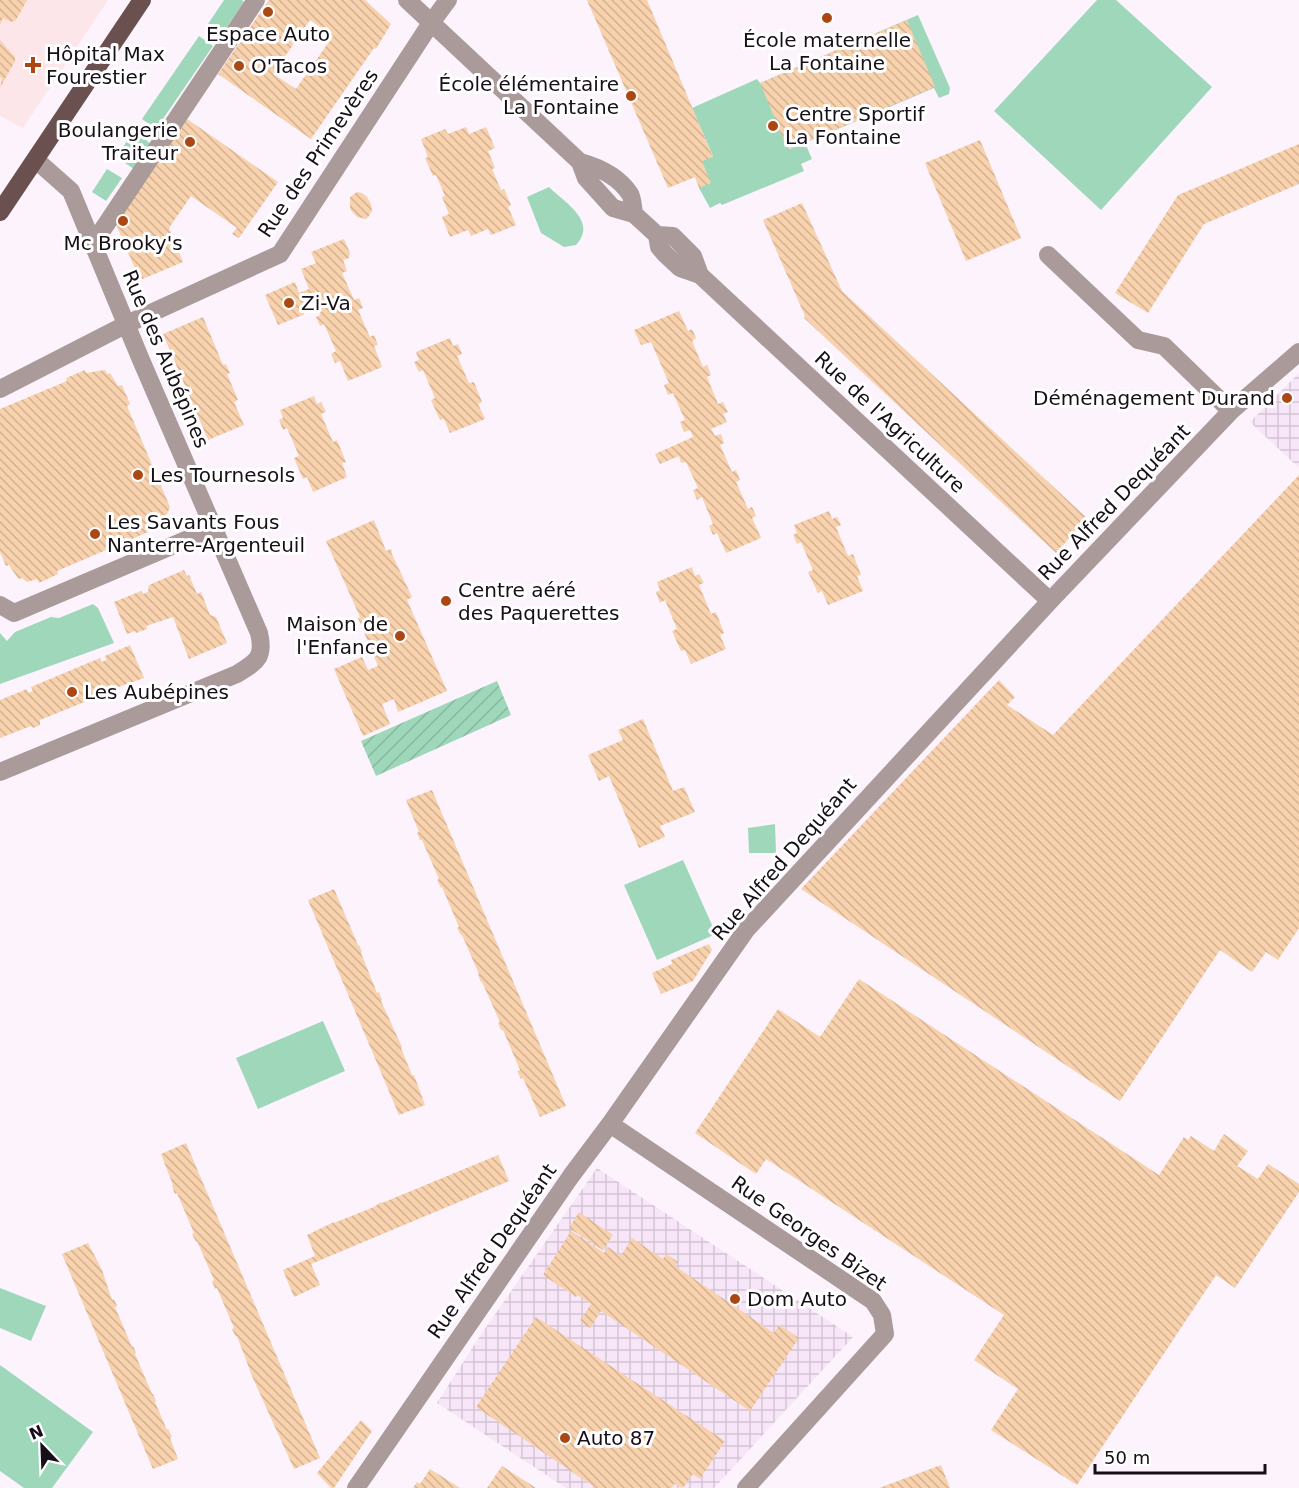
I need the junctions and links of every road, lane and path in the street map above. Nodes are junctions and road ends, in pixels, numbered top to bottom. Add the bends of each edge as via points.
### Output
1 (142, 0) edge
2 (256, 0) edge
3 (406, 0) edge
4 (448, 0) edge
5 (431, 22) junction
6 (36, 160) junction
7 (0, 212) edge
8 (93, 244) junction
9 (1048, 255) dead end
10 (127, 324) junction
11 (1299, 352) edge
12 (0, 389) edge
13 (1232, 411) junction
14 (214, 528) junction
15 (1050, 601) junction
16 (0, 605) edge
17 (0, 772) edge
18 (610, 1124) junction
19 (356, 1488) edge
20 (746, 1488) edge

1 - 6 main road
2 - 8 street
3 - 5 street, Rue de l'Agriculture
4 - 5 street, Rue des Primevères
5 - 10 street, Rue des Primevères via 280,254
5 - 15 street, Rue de l'Agriculture via 580,162 586,178 613,208 634,214 657,235 673,236 693,256 700,275
6 - 7 main road
6 - 8 street, Rue des Aubépines via 71,191
8 - 10 street, Rue des Aubépines
9 - 13 street via 1138,340 1164,346
10 - 12 street, Rue des Primevères
10 - 14 street, Rue des Aubépines
11 - 13 street, Rue Alfred Dequéant
13 - 15 street, Rue Alfred Dequéant
14 - 16 street via 14,614
14 - 17 street, Rue des Aubépines via 259,633 262,648 257,661 237,675
15 - 18 street, Rue Alfred Dequéant via 746,930
18 - 19 street, Rue Alfred Dequéant
18 - 20 street, Rue Georges Bizet via 873,1301 882,1315 885,1334

